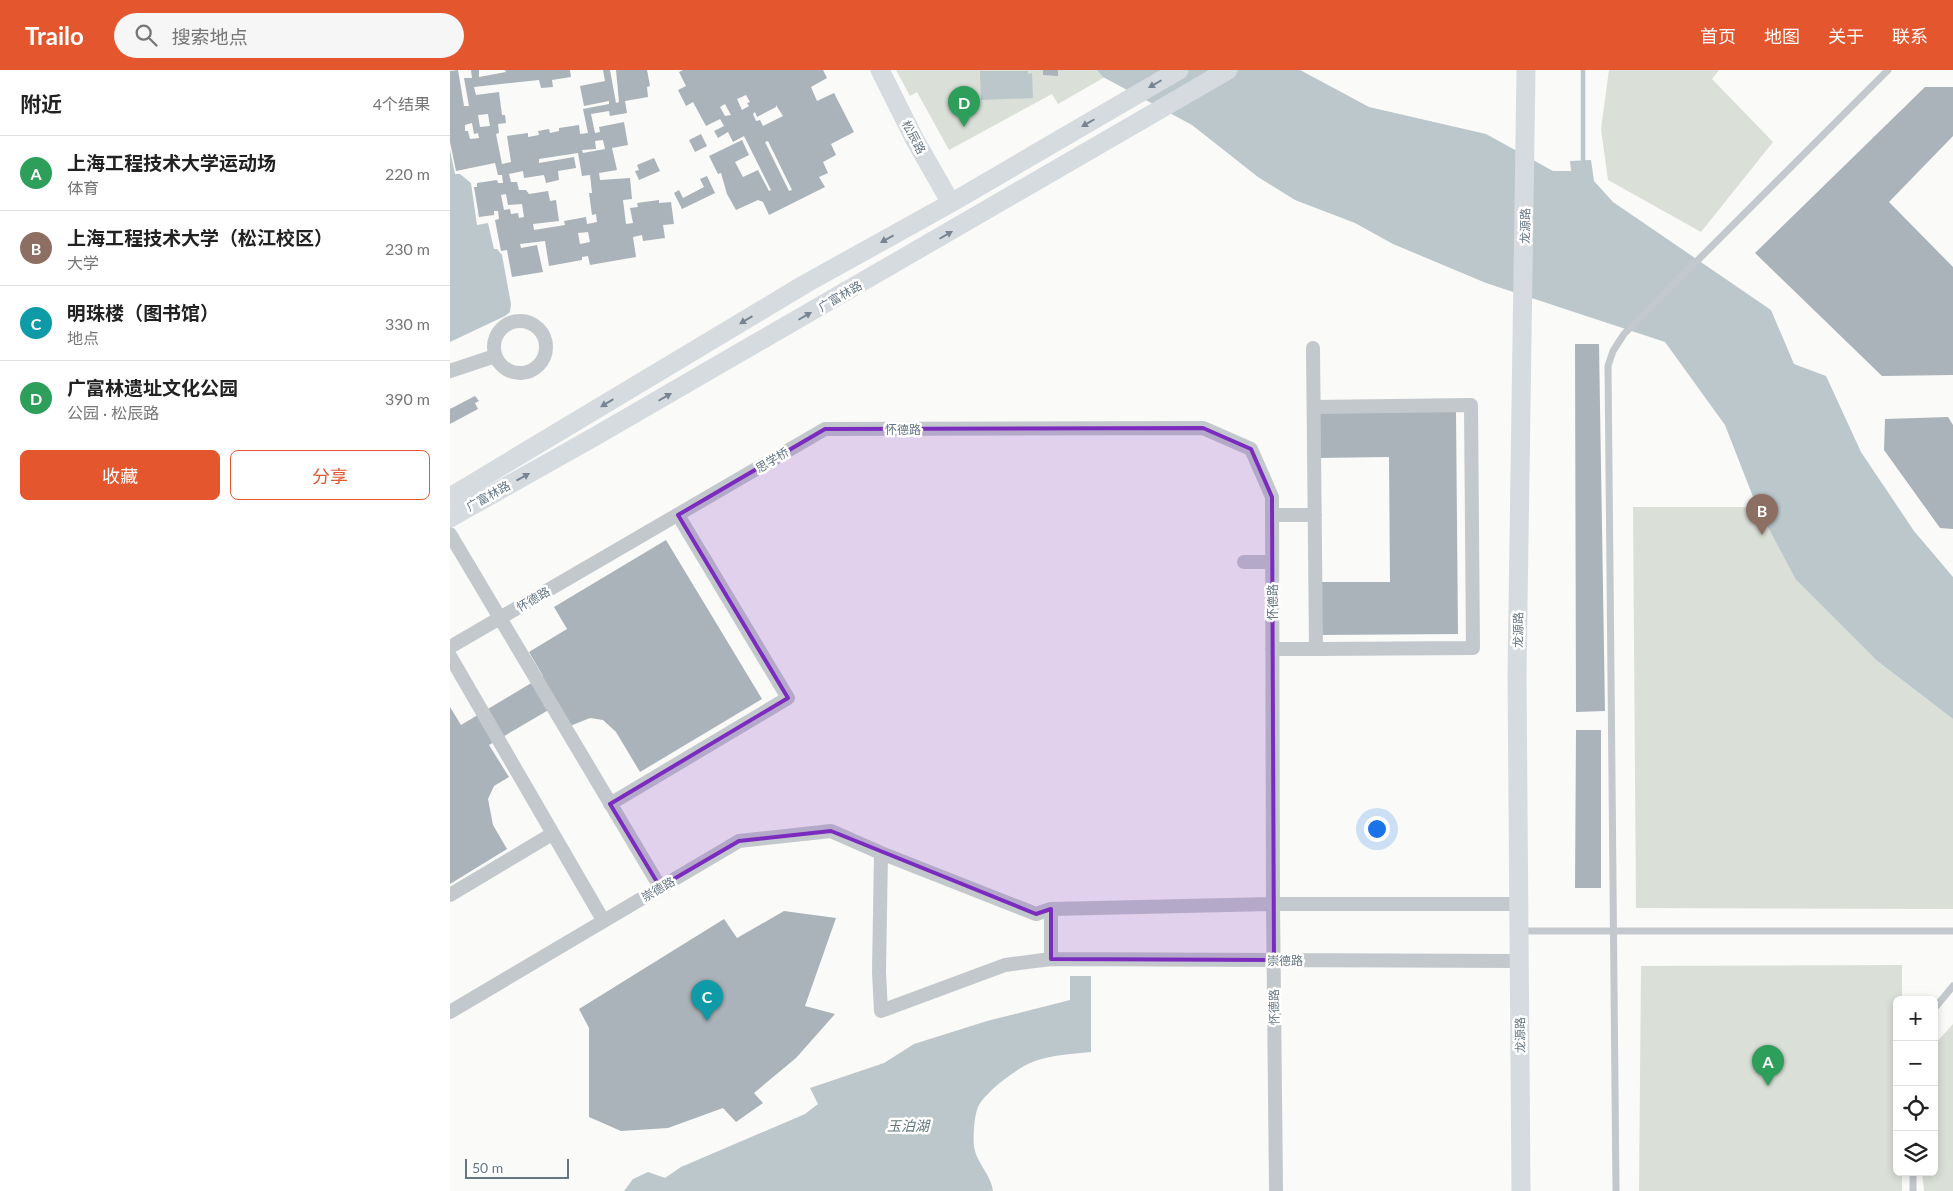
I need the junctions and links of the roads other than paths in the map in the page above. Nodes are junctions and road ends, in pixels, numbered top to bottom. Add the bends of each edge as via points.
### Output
1 (880, 70) edge
2 (1179, 70) edge
3 (1228, 70) edge
4 (1526, 70) edge
5 (1888, 70) edge
6 (951, 203) junction
7 (1313, 348) dead end
8 (495, 356) dead end
9 (450, 371) edge
10 (1314, 407) junction
11 (825, 429) joint
12 (720, 492) joint
13 (450, 497) edge
14 (678, 515) junction
15 (1272, 515) junction
16 (1315, 515) junction
17 (450, 518) edge
18 (450, 534) edge
19 (1244, 562) dead end
20 (1272, 562) junction
21 (498, 618) junction
22 (450, 647) edge
23 (1272, 649) junction
24 (1316, 649) junction
25 (450, 656) edge
26 (610, 804) junction
27 (552, 834) junction
28 (881, 853) junction
29 (660, 887) junction
30 (450, 895) edge
31 (1273, 904) junction
32 (1519, 904) junction
33 (1052, 909) junction
34 (603, 920) junction
35 (1615, 930) junction
36 (1519, 931) junction
37 (1953, 931) edge
38 (1051, 959) junction
39 (1274, 960) junction
40 (1519, 961) junction
41 (1953, 986) edge
42 (1938, 1004) edge
43 (450, 1012) edge
44 (1912, 1176) edge
45 (1276, 1191) edge
46 (1521, 1191) edge
47 (1616, 1191) edge
48 (1913, 1191) edge

1 - 6 main road, 松辰路
2 -> 6 main road, 广富林路
17 -> 3 main road, 广富林路 via 594,438
4 - 32 main road, 龙源路 via 1518,675
5 - 35 lane via 1701,255 1624,334 1613,350 1608,366
6 -> 13 main road, 广富林路 via 805,284
7 - 10 street
8 - 9 street
10 - 16 street
10 - 24 street via 1471,405 1474,648
11 - 12 street, 思学桥
11 - 15 street, 怀德路 via 1203,428 1251,449 1272,497
12 - 14 street, 怀德路
14 - 21 street, 怀德路
14 - 26 street via 788,698
15 - 16 street
15 - 20 street, 怀德路
16 - 24 street
18 - 21 street
19 - 20 street
20 - 23 street, 怀德路
21 - 22 street, 怀德路
21 - 26 street
23 - 24 street
23 - 31 street, 怀德路
25 - 27 street
26 - 29 street
27 - 30 street
27 - 34 street
28 - 29 street, 崇德路 via 831,831 739,841
28 - 33 street, 崇德路 via 1036,914
28 - 38 street, 崇德路 via 881,1011 1005,965
29 - 34 street, 崇德路
31 - 32 street, 崇德路
31 - 33 street, 崇德路
31 - 39 street, 怀德路
32 - 36 main road, 龙源路
33 - 38 street
34 - 43 street, 崇德路
35 - 36 lane
35 - 37 lane
35 - 47 lane
36 - 40 main road, 龙源路
38 - 39 street, 崇德路
39 - 40 street, 崇德路
39 - 45 street, 怀德路
40 - 46 main road, 龙源路
41 - 42 lane
44 - 48 lane

